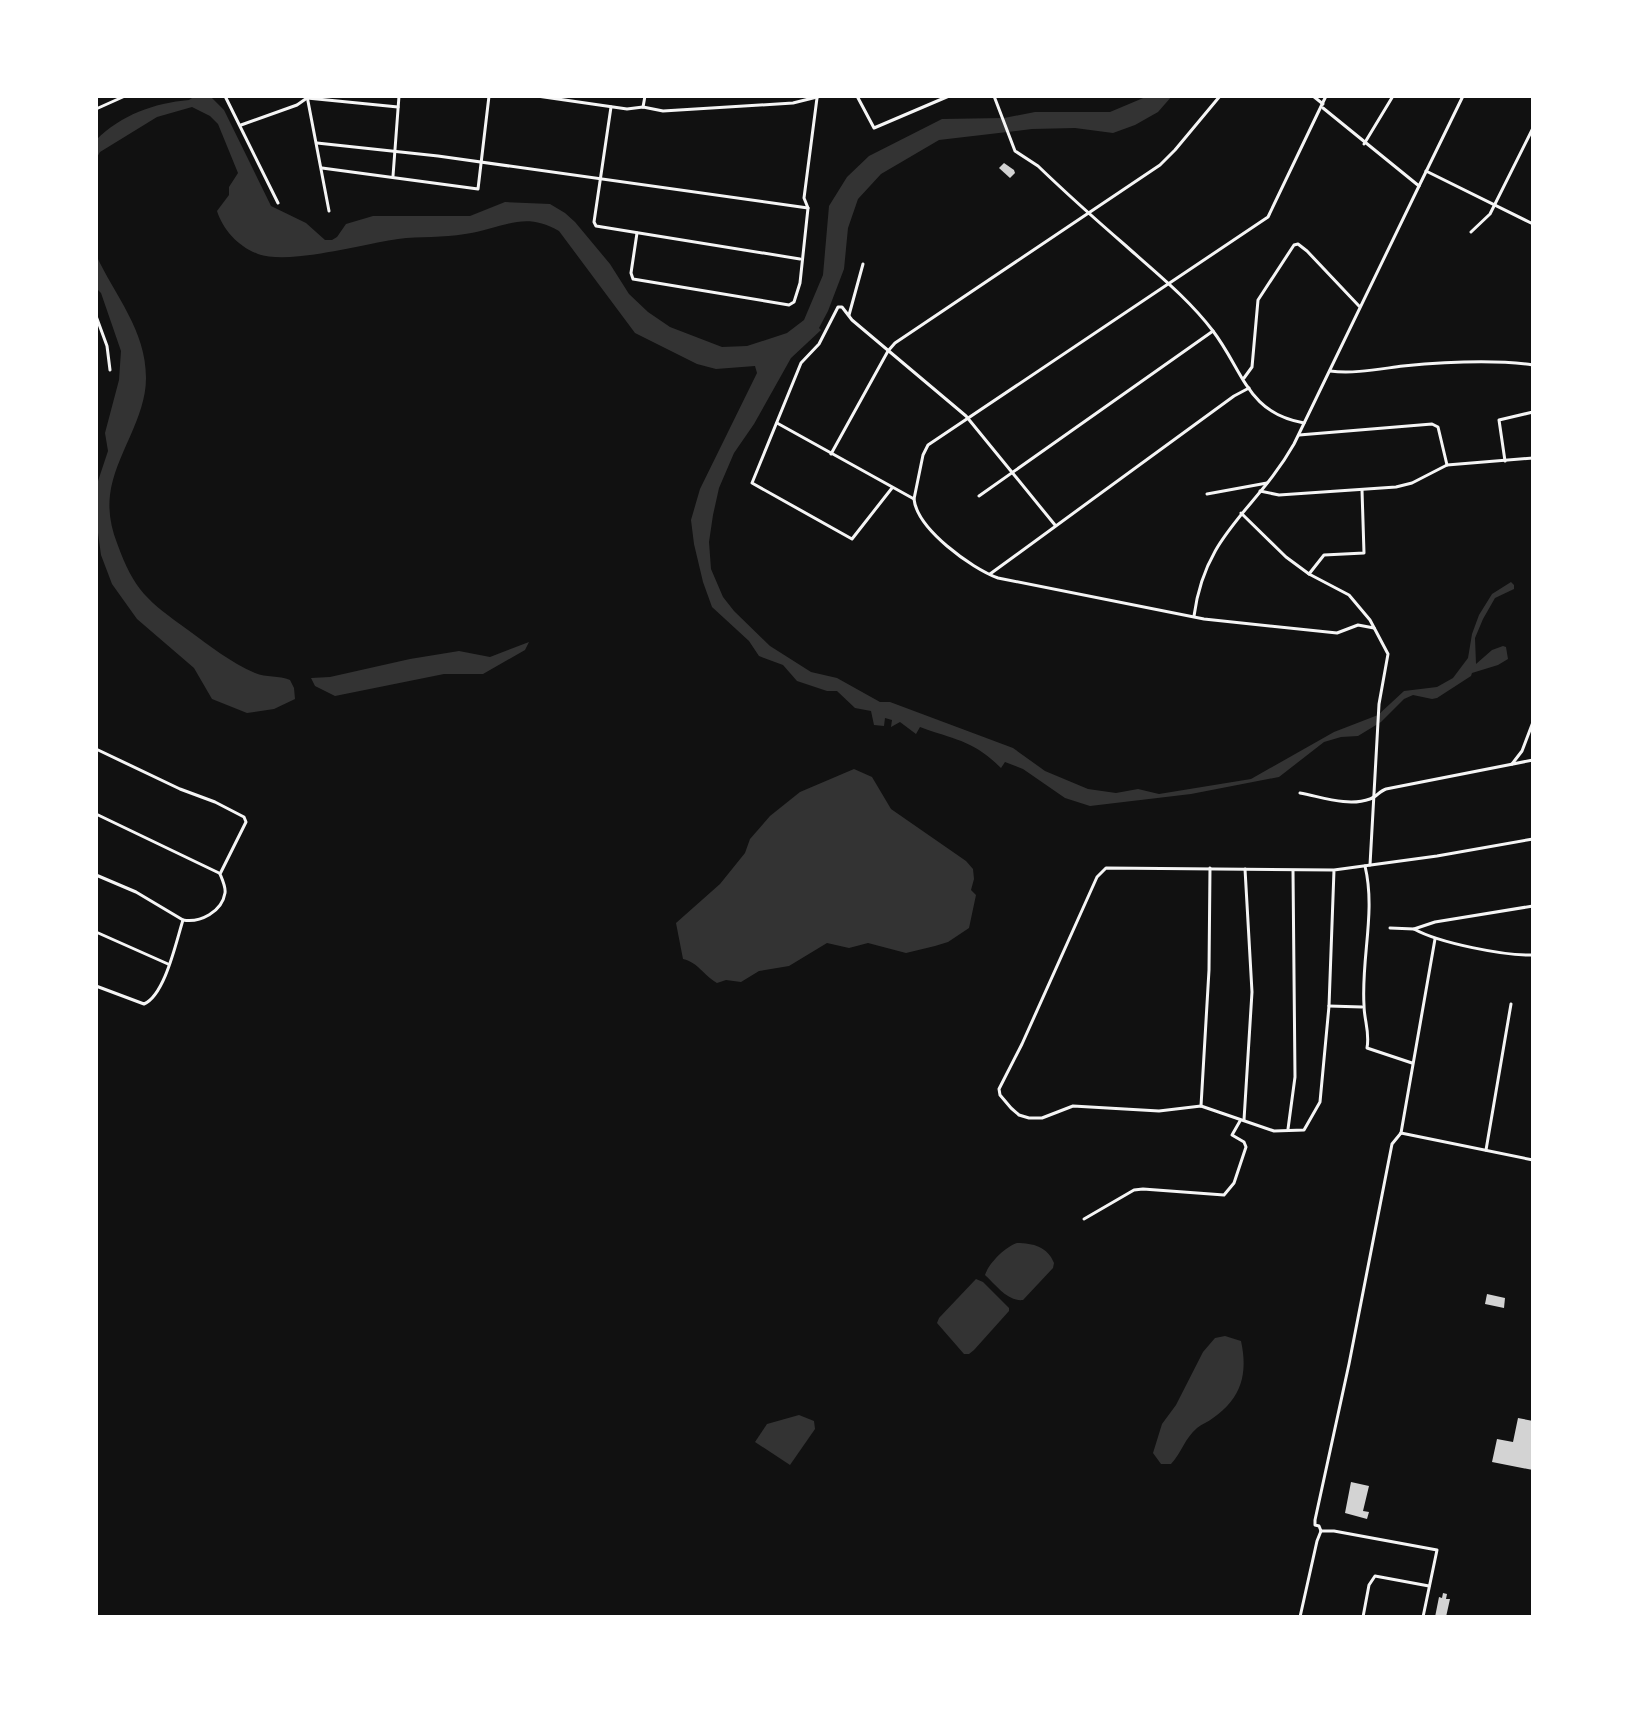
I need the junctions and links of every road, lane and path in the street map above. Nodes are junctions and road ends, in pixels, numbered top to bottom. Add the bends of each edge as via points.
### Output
1 (125, 96) edge
2 (225, 96) edge
3 (399, 96) edge
4 (489, 96) edge
5 (537, 96) edge
6 (645, 96) edge
7 (857, 96) edge
8 (949, 96) edge
9 (994, 96) edge
10 (1220, 96) edge
11 (1313, 96) edge
12 (1326, 96) edge
13 (1393, 96) edge
14 (1463, 96) edge
15 (307, 97) edge
16 (819, 97) edge
17 (1322, 106) junction
18 (398, 107) junction
19 (611, 107) junction
20 (643, 107) junction
21 (96, 109) edge
22 (241, 125) junction
23 (1533, 128) edge
24 (317, 143) junction
25 (1364, 144) junction
26 (395, 150) junction
27 (481, 163) junction
28 (322, 168) junction
29 (1426, 171) junction
30 (393, 177) junction
31 (602, 178) junction
32 (1419, 186) junction
33 (278, 203) dead end
34 (1495, 205) junction
35 (808, 208) junction
36 (329, 211) dead end
37 (1088, 213) junction
38 (1533, 224) edge
39 (1471, 232) dead end
40 (637, 233) junction
41 (802, 259) junction
42 (863, 264) dead end
43 (1169, 284) junction
44 (1359, 306) junction
45 (849, 315) junction
46 (96, 316) edge
47 (1213, 331) junction
48 (888, 351) junction
49 (1533, 365) edge
50 (110, 370) dead end
51 (1329, 371) junction
52 (1244, 378) junction
53 (1249, 388) junction
54 (1533, 412) edge
55 (967, 418) junction
56 (777, 423) junction
57 (1304, 423) junction
58 (1299, 435) junction
59 (831, 454) junction
60 (1533, 458) edge
61 (1505, 461) junction
62 (1447, 465) junction
63 (1011, 472) junction
64 (1267, 483) junction
65 (892, 488) junction
66 (1362, 490) junction
67 (1260, 491) junction
68 (1207, 494) dead end
69 (979, 496) dead end
70 (914, 499) junction
71 (1241, 513) junction
72 (1055, 525) junction
73 (990, 574) junction
74 (1309, 574) junction
75 (1194, 616) junction
76 (1374, 628) junction
77 (1533, 722) edge
78 (96, 749) edge
79 (1533, 760) edge
80 (1512, 764) junction
81 (1300, 793) dead end
82 (1373, 798) junction
83 (96, 814) edge
84 (1533, 839) edge
85 (1368, 866) junction
86 (1210, 868) junction
87 (1245, 869) junction
88 (1334, 870) junction
89 (1293, 871) junction
90 (220, 874) junction
91 (96, 875) edge
92 (1533, 906) edge
93 (183, 920) junction
94 (1390, 928) dead end
95 (1414, 929) junction
96 (96, 932) edge
97 (1435, 939) junction
98 (1533, 955) edge
99 (168, 964) junction
100 (96, 986) edge
101 (1511, 1004) dead end
102 (1329, 1006) junction
103 (1363, 1007) junction
104 (1412, 1063) junction
105 (1201, 1106) junction
106 (1242, 1121) junction
107 (1288, 1129) junction
108 (1401, 1133) junction
109 (1486, 1150) junction
110 (1533, 1160) edge
111 (1084, 1219) dead end
112 (1321, 1531) junction
113 (1429, 1586) junction
114 (1300, 1617) edge
115 (1363, 1617) edge
116 (1423, 1617) edge

1 - 21 street
2 - 22 street
3 - 18 street
4 - 27 street
5 - 19 street
6 - 20 street
7 - 8 street via 874,128
9 - 37 street via 1015,151
10 - 37 street via 1168,157
11 - 17 street
12 - 17 street
13 - 25 street
14 - 29 street
15 - 18 street
15 - 22 street
15 - 24 street
16 - 20 street via 667,111
16 - 35 street via 804,198
17 - 25 street
17 - 43 street via 1268,217
18 - 26 street
19 - 20 street
19 - 31 street
22 - 33 street
23 - 34 street
24 - 26 street
24 - 28 street
25 - 32 street
26 - 27 street
26 - 30 street
27 - 30 street via 475,190
27 - 31 street
28 - 30 street
28 - 36 street
29 - 32 street
29 - 34 street
31 - 35 street
31 - 40 street via 594,225
32 - 44 street
34 - 38 street
34 - 39 street
35 - 41 street
37 - 43 street
37 - 48 street
40 - 41 street
40 - 41 street via 633,279 789,305 797,296
42 - 45 street
43 - 47 street
43 - 55 street
44 - 51 street
44 - 52 street via 1307,251 1294,245 1258,300 1252,367
45 - 48 street
45 - 56 street via 837,307 819,344 801,363
46 - 50 street
47 - 52 street
47 - 63 street
48 - 55 street
48 - 59 street
49 - 51 street via 1497,362
51 - 57 street
52 - 53 street
53 - 57 street via 1262,406
53 - 72 street
54 - 61 street via 1499,420
55 - 63 street
55 - 70 street via 925,450
56 - 59 street
56 - 65 street via 753,484 852,539
57 - 58 street
58 - 62 street via 1432,424 1441,432
58 - 64 street
59 - 65 street
60 - 61 street
61 - 62 street
62 - 66 street via 1412,483
63 - 69 street
63 - 72 street
64 - 67 street
64 - 68 street
65 - 70 street
66 - 67 street via 1279,495
66 - 74 street via 1364,553 1324,555
67 - 71 street
70 - 73 street via 917,514 929,528
71 - 74 street
71 - 75 street via 1207,562
72 - 73 street
73 - 75 street
74 - 76 street via 1349,595
75 - 76 street via 1337,633 1358,625
76 - 82 street via 1388,654
77 - 80 street
78 - 90 street via 244,817
79 - 80 street
80 - 82 street via 1386,789
81 - 82 street via 1343,801
82 - 85 street
83 - 90 street
84 - 85 street
85 - 88 street
85 - 103 street
86 - 87 street
86 - 105 street
86 - 105 street via 1101,871 999,1089 1019,1115 1034,1119 1073,1106 1159,1111
87 - 89 street
87 - 106 street via 1251,944
88 - 89 street
88 - 102 street
89 - 107 street via 1295,1077
90 - 93 street via 226,891 217,907 200,920
91 - 93 street
92 - 95 street
93 - 99 street
94 - 95 street
95 - 97 street
96 - 99 street
97 - 98 street
97 - 104 street
99 - 100 street via 160,988 147,1004
101 - 109 street
102 - 103 street
102 - 107 street via 1320,1106 1304,1130
103 - 104 street via 1369,1027 1367,1048
104 - 108 street
105 - 106 street
106 - 107 street via 1278,1132
106 - 111 street via 1232,1135 1246,1147 1234,1183 1224,1195 1134,1190
108 - 109 street
108 - 112 street via 1392,1144 1315,1520
109 - 110 street
112 - 113 street via 1437,1550
112 - 114 street
113 - 115 street via 1375,1576
113 - 116 street

